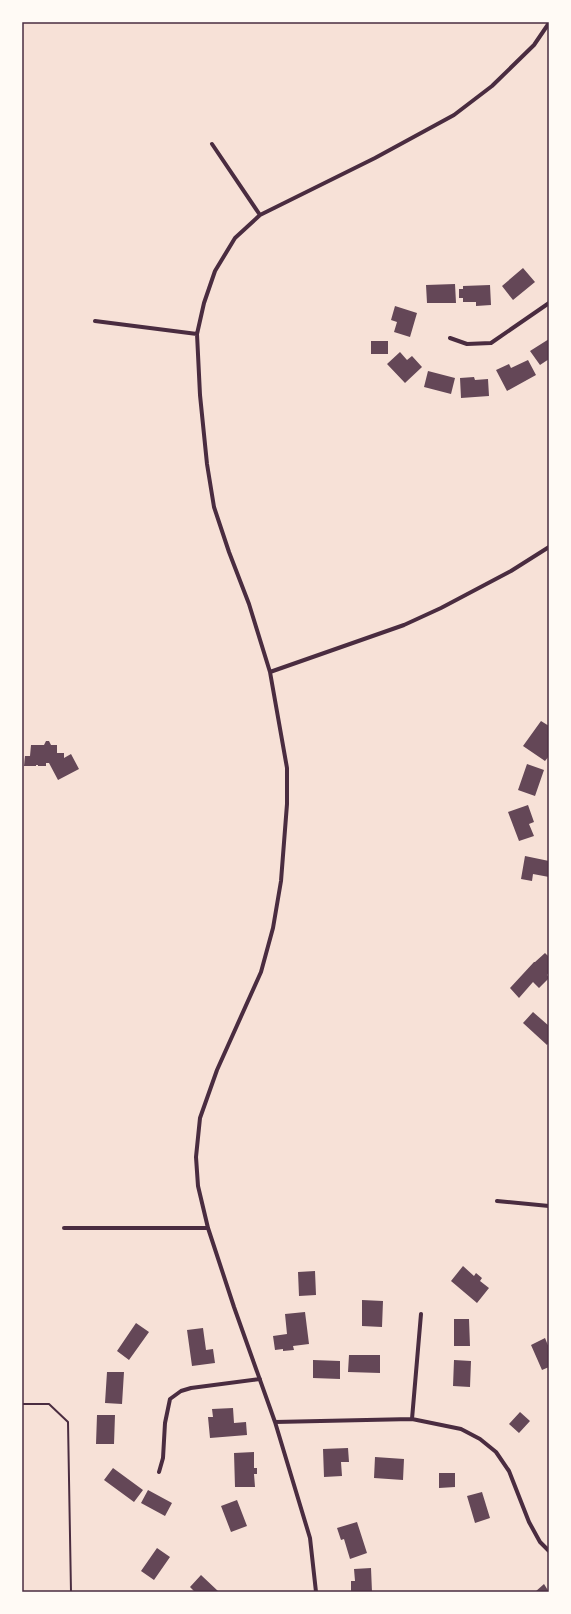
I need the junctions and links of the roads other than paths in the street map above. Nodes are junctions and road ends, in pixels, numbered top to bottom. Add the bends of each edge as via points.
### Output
1 (549, 23) edge
2 (212, 144) dead end
3 (260, 215) junction
4 (549, 303) edge
5 (95, 321) dead end
6 (197, 334) junction
7 (450, 338) dead end
8 (549, 547) edge
9 (270, 672) junction
10 (497, 1201) dead end
11 (549, 1206) edge
12 (64, 1228) dead end
13 (208, 1228) junction
14 (421, 1314) dead end
15 (260, 1379) junction
16 (412, 1420) junction
17 (275, 1422) junction
18 (159, 1472) dead end
19 (549, 1551) edge
20 (316, 1592) edge

1 - 3 street via 534,45 492,86 454,115 375,158
2 - 3 street
3 - 6 street via 235,238 215,271
4 - 7 street via 491,343 468,344
5 - 6 street
6 - 9 street via 200,395 214,507 250,604
8 - 9 street via 511,571 404,626
9 - 13 street via 287,768 281,882 273,928 261,972 216,1070 200,1118 196,1157 198,1186
10 - 11 street
12 - 13 street
13 - 15 street
14 - 16 street
15 - 17 street
15 - 18 street via 191,1388 170,1399
16 - 17 street
16 - 19 street via 461,1429 480,1438 496,1452 509,1471 528,1522 540,1542
17 - 20 street via 310,1538

